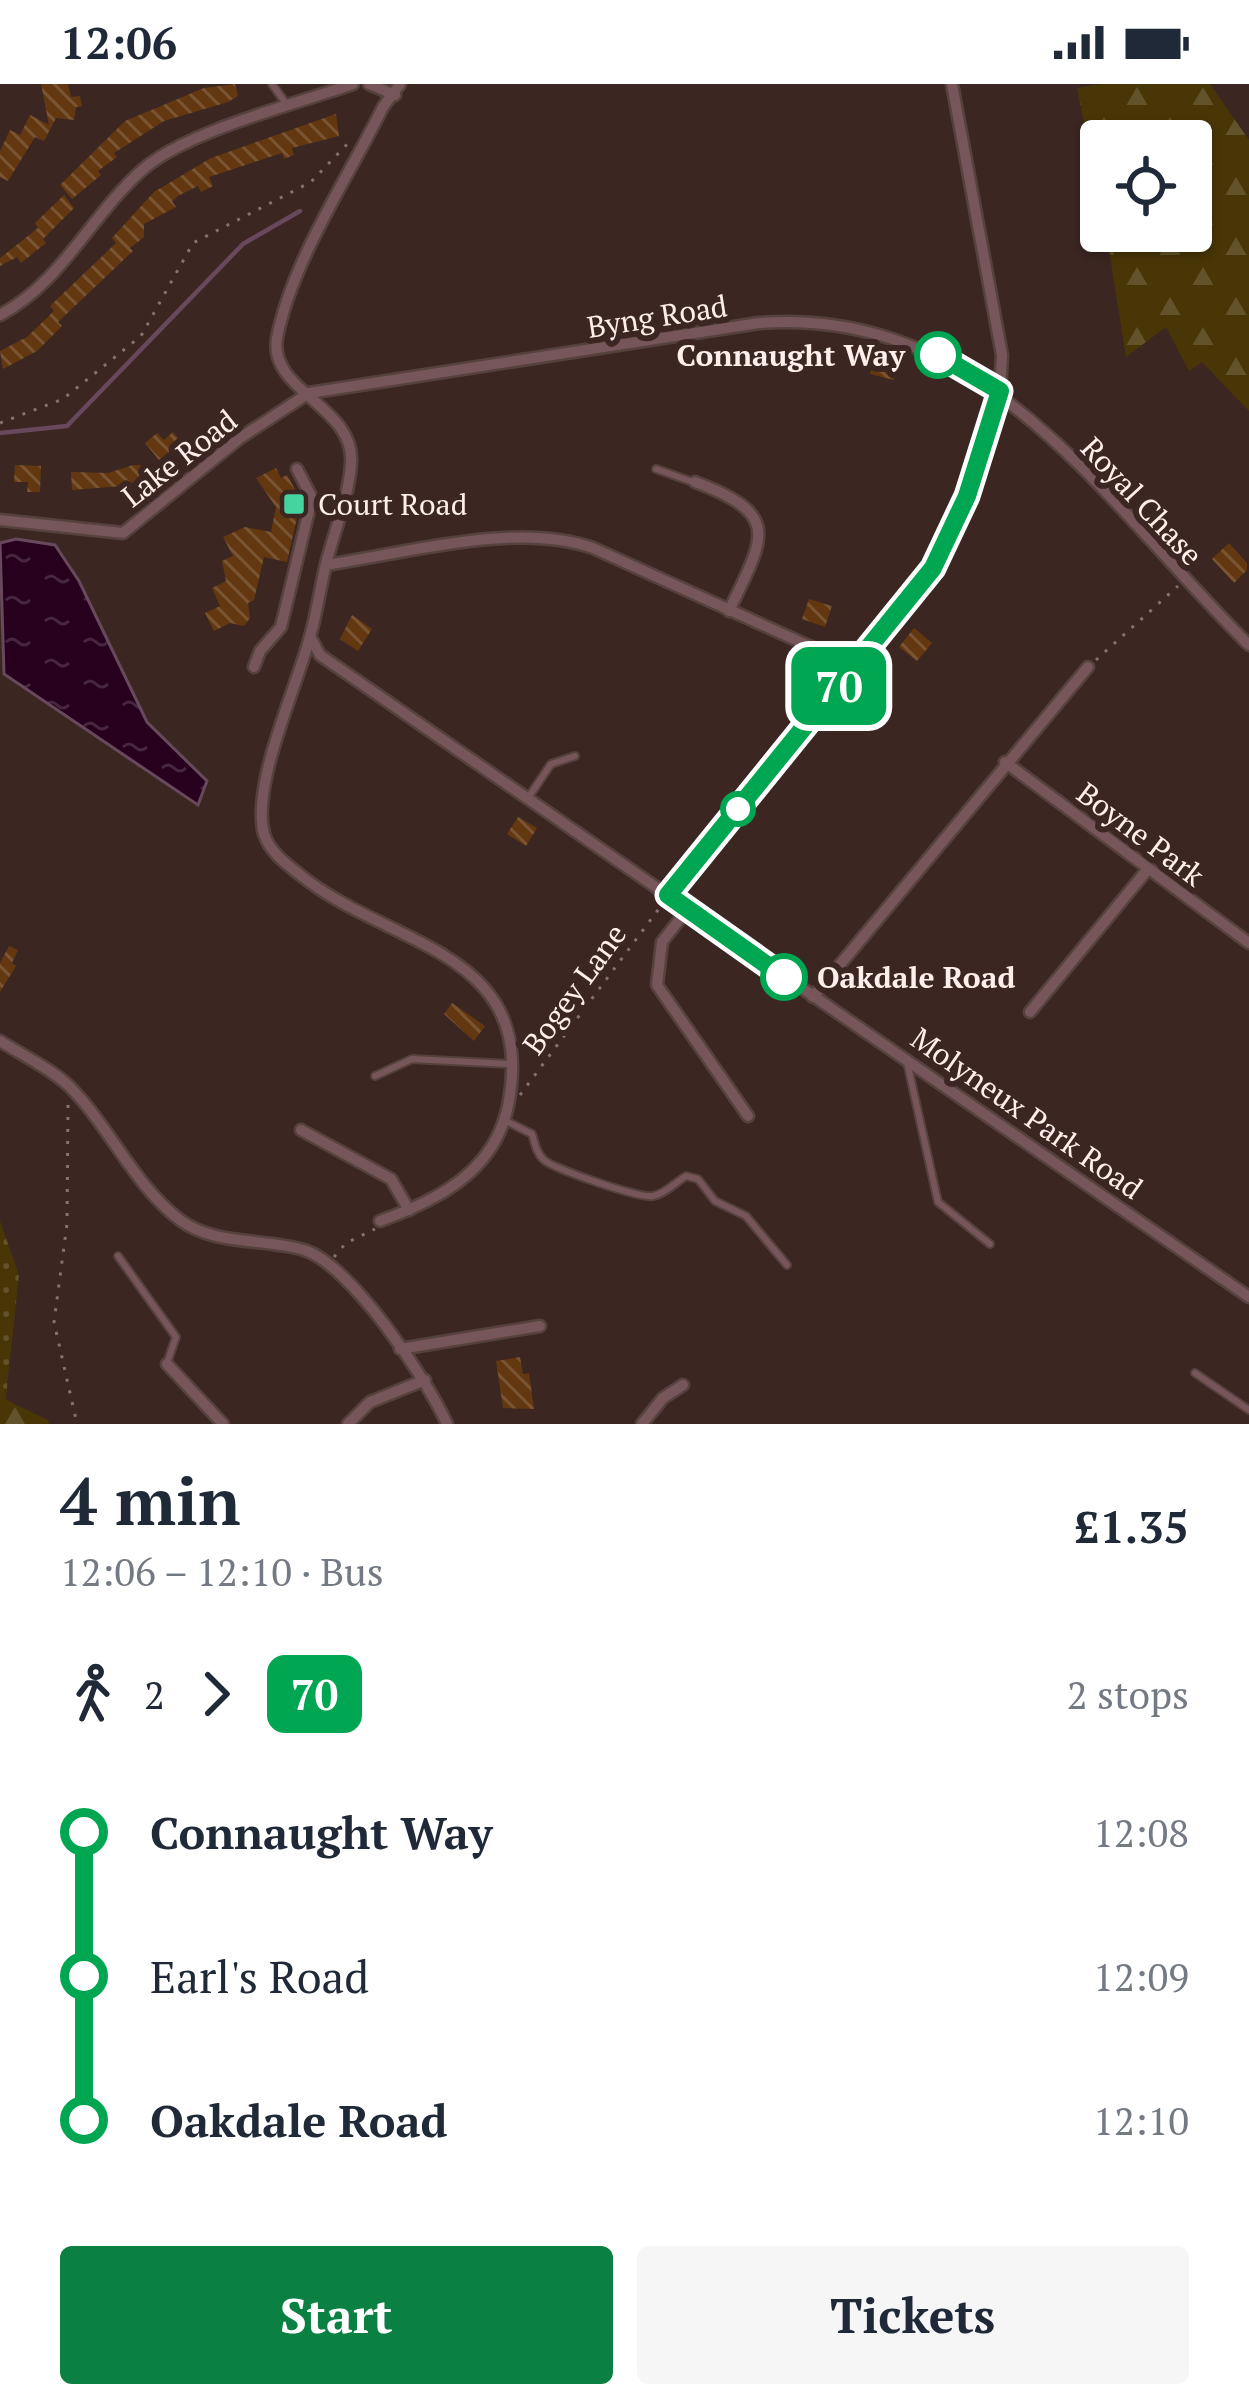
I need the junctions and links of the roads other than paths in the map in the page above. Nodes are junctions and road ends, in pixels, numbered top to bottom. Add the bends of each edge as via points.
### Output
1 (272, 84) edge
2 (353, 84) edge
3 (370, 84) edge
4 (952, 84) edge
5 (398, 89) edge
6 (288, 107) junction
7 (0, 315) edge
8 (1000, 391) junction
9 (309, 393) junction
10 (296, 469) dead end
11 (656, 470) dead end
12 (695, 482) joint
13 (0, 520) edge
14 (326, 565) junction
15 (289, 594) junction
16 (318, 598) junction
17 (729, 610) junction
18 (310, 637) junction
19 (1249, 645) edge
20 (254, 667) dead end
21 (1088, 667) road end
22 (851, 671) junction
23 (575, 756) dead end
24 (1005, 762) junction
25 (528, 798) junction
26 (1148, 869) junction
27 (668, 895) junction
28 (687, 910) junction
29 (1249, 944) edge
30 (813, 998) junction
31 (1030, 1012) dead end
32 (0, 1041) edge
33 (907, 1059) junction
34 (513, 1064) junction
35 (375, 1076) dead end
36 (748, 1116) dead end
37 (504, 1120) junction
38 (301, 1130) dead end
39 (409, 1210) junction
40 (380, 1220) road end
41 (990, 1244) dead end
42 (118, 1256) dead end
43 (788, 1265) dead end
44 (1249, 1297) edge
45 (540, 1326) dead end
46 (400, 1349) junction
47 (167, 1364) joint
48 (1195, 1373) dead end
49 (424, 1380) junction
50 (682, 1385) dead end
51 (1249, 1410) edge
52 (223, 1424) edge
53 (348, 1424) edge
54 (446, 1424) edge
55 (642, 1424) edge

1 - 6 lane
2 - 6 street
3 - 5 street
4 - 8 street via 1002,355
5 - 9 street via 382,107 283,314 278,358
6 - 7 street via 144,167 58,268
8 - 9 street, Byng Road via 904,340 794,321
8 - 19 street, Royal Chase
8 - 22 street via 944,548
9 - 13 street, Lake Road via 123,533
9 - 14 street via 351,444
10 - 15 street via 312,498
11 - 12 lane
12 - 17 street via 743,500 758,521 758,551
14 - 16 street
14 - 17 street via 555,537
15 - 16 street
15 - 20 street via 278,637
16 - 18 street
17 - 22 street
18 - 25 street, Molyneux Park Road via 320,655
18 - 34 street via 265,794 262,822 272,850 348,907 464,968 504,1015
21 - 24 street
22 - 27 street
23 - 25 lane via 550,764
24 - 26 street, Boyne Park
24 - 30 street
25 - 27 street, Molyneux Park Road
26 - 29 street, Boyne Park
26 - 31 street
27 - 28 street, Molyneux Park Road
28 - 30 street, Molyneux Park Road
28 - 36 street via 662,942 657,986
30 - 33 street, Molyneux Park Road
32 - 46 street via 68,1086 185,1224 298,1248 330,1263
33 - 41 lane via 938,1202
33 - 44 street, Molyneux Park Road
34 - 35 lane via 412,1059
34 - 37 street
37 - 39 street via 467,1178
37 - 43 lane via 532,1134 538,1156 554,1168 636,1196 654,1196 692,1175 715,1201 754,1224
38 - 39 street via 391,1179
39 - 40 street
42 - 47 lane via 176,1337
45 - 46 street
46 - 49 street
47 - 52 street
48 - 51 lane
49 - 53 street via 370,1402
49 - 54 street
50 - 55 street

